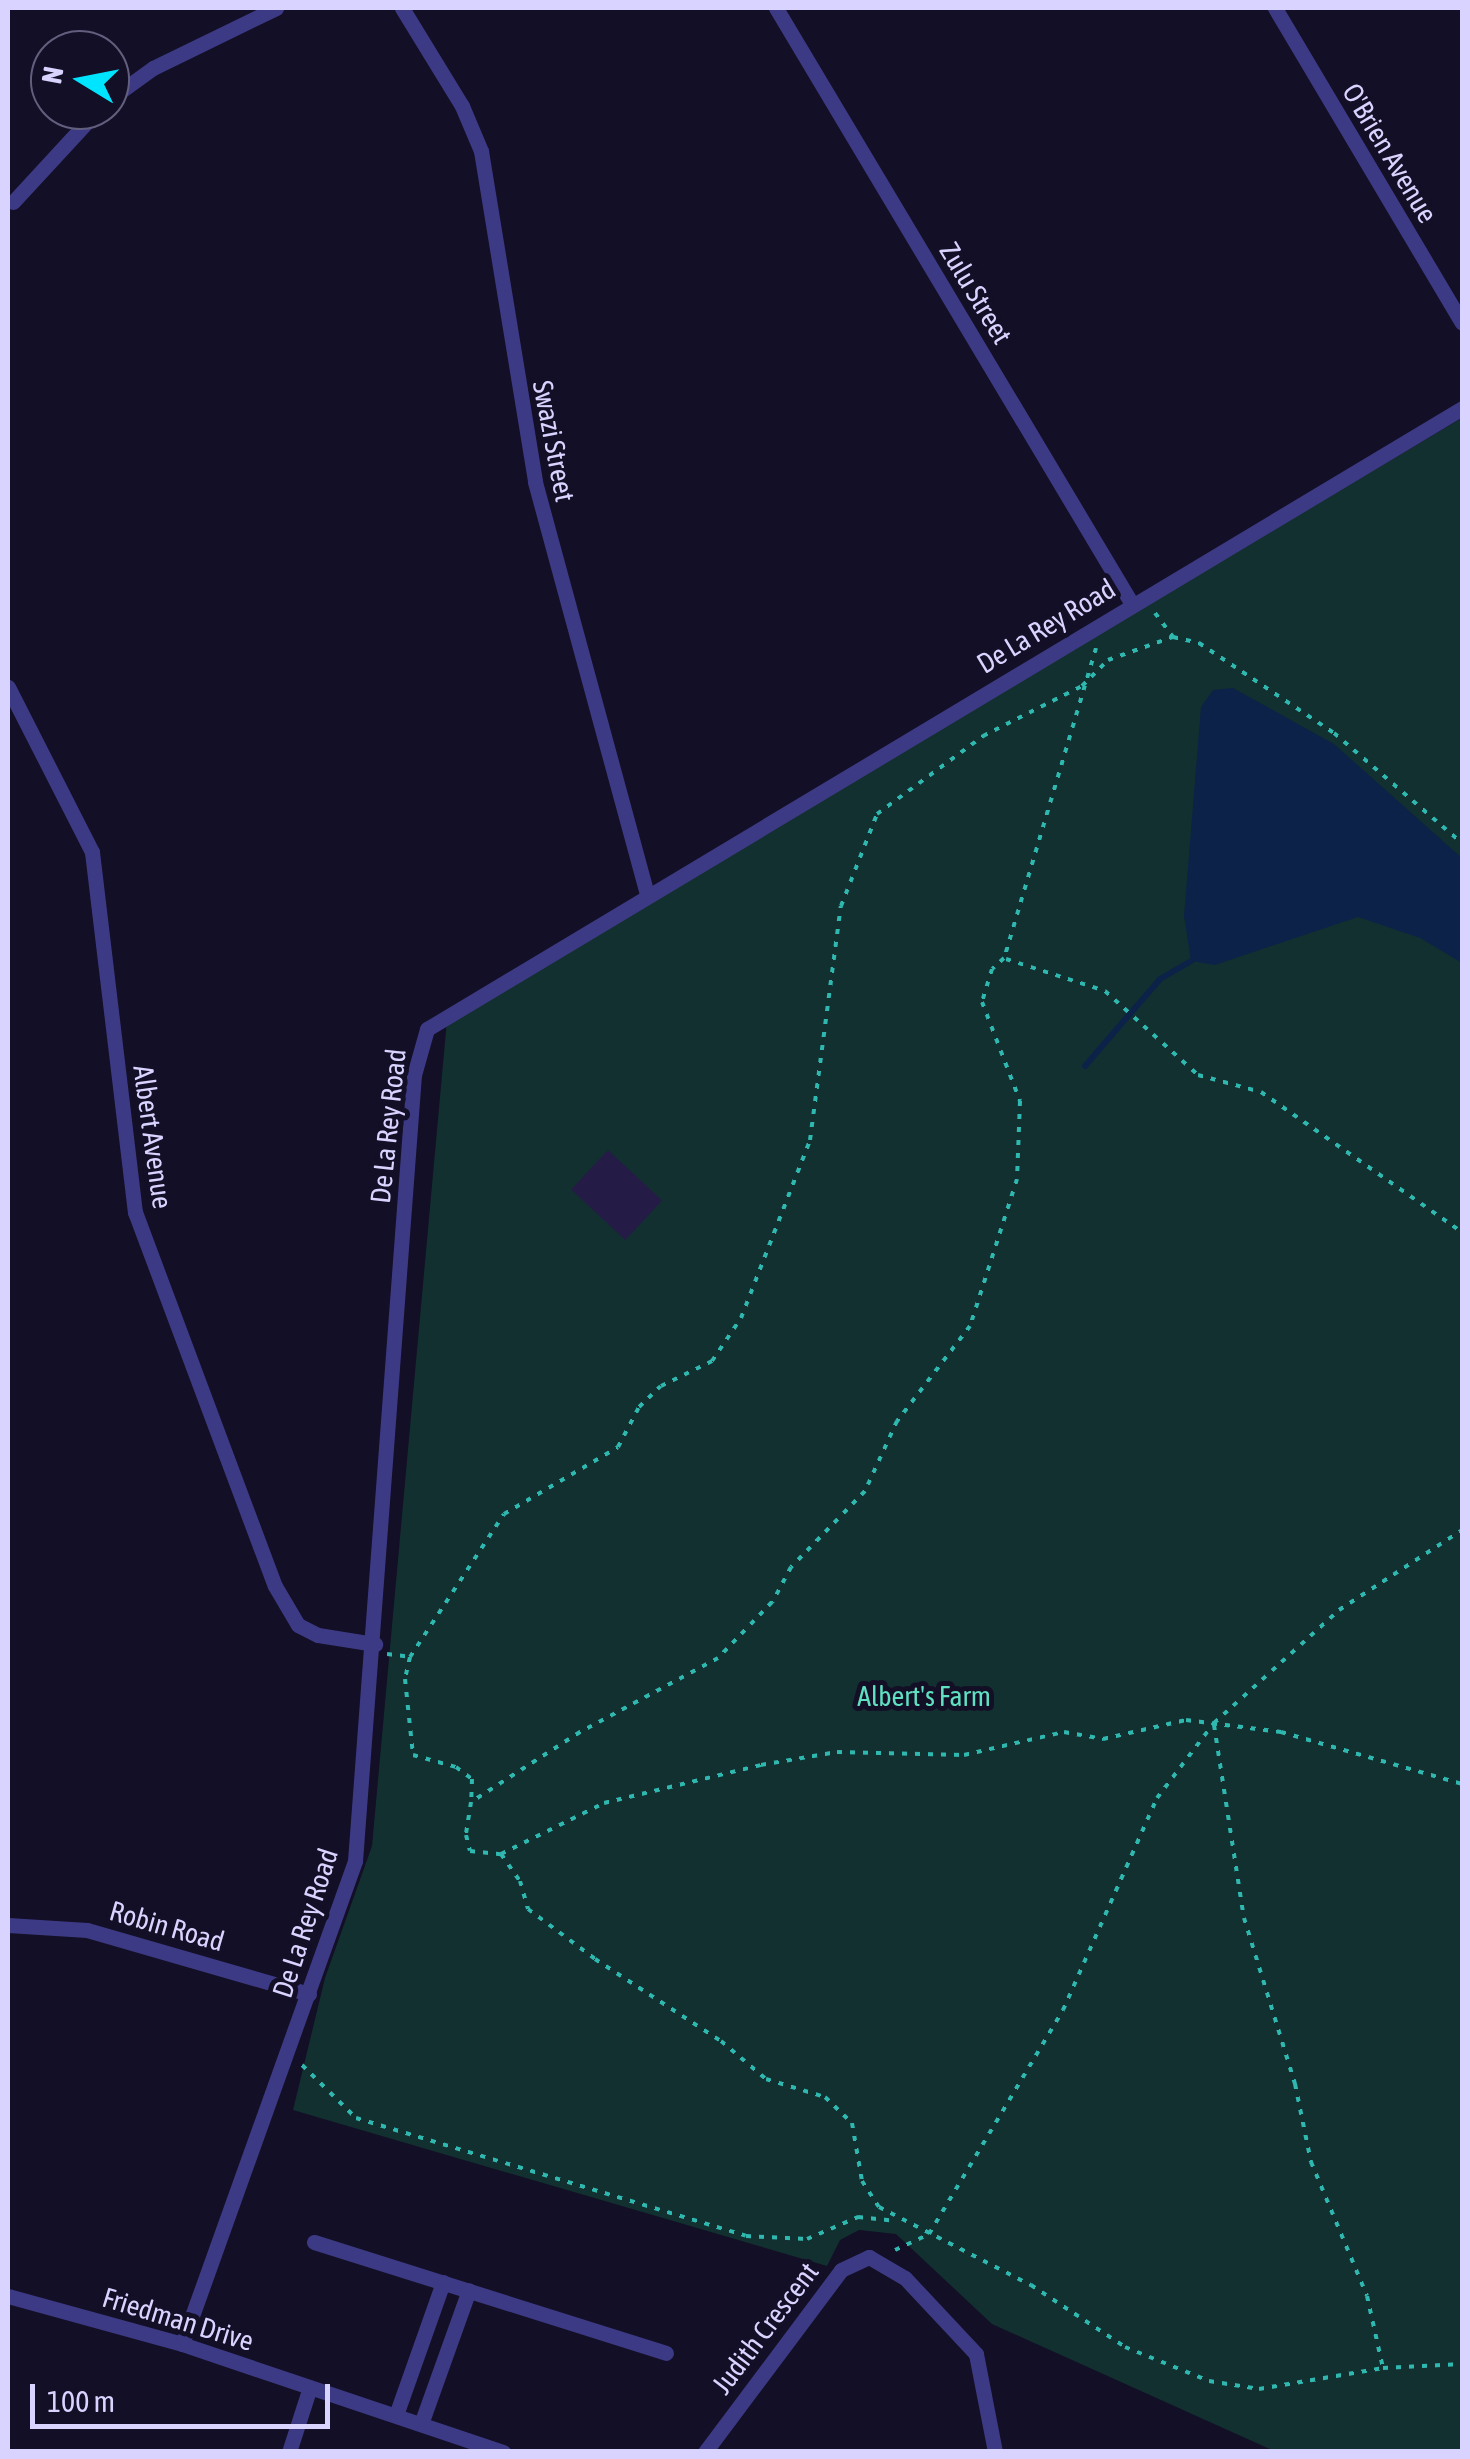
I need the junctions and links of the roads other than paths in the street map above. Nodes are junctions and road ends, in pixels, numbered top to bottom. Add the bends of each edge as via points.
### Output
1 (276, 8) edge
2 (402, 8) edge
3 (776, 8) edge
4 (1276, 8) edge
5 (130, 85) edge
6 (78, 130) edge
7 (9, 201) edge
8 (1462, 323) edge
9 (1462, 408) edge
10 (1132, 604) junction
11 (8, 688) edge
12 (647, 893) junction
13 (374, 1644) junction
14 (8, 1925) edge
15 (309, 1994) junction
16 (314, 2242) dead end
17 (444, 2282) junction
18 (469, 2290) junction
19 (8, 2296) edge
20 (429, 2323) junction
21 (454, 2332) junction
22 (182, 2344) junction
23 (666, 2353) dead end
24 (310, 2387) junction
25 (396, 2415) junction
26 (421, 2424) junction
27 (289, 2452) edge
28 (503, 2452) edge
29 (706, 2452) edge
30 (996, 2452) edge

1 - 5 street
2 - 12 street, Swazi Street via 462,106 481,151 535,482
3 - 10 street, Zulu Street
4 - 8 street, O'Brien Avenue
6 - 7 street
9 - 10 street, De La Rey Road
10 - 12 street, De La Rey Road
11 - 13 street, Albert Avenue via 92,852 135,1212 275,1586 298,1624 318,1635
12 - 13 street, De La Rey Road via 446,1013 420,1042
13 - 15 street, De La Rey Road via 354,1861
14 - 15 street, Robin Road via 87,1930
15 - 22 street, De La Rey Road
16 - 17 street
17 - 18 street
17 - 20 street
18 - 21 street
18 - 23 street
19 - 22 street, Friedman Drive
20 - 21 street
20 - 25 street
21 - 26 street
22 - 24 street, Friedman Drive
24 - 25 street, Friedman Drive
24 - 27 street
25 - 26 street, Friedman Drive
26 - 28 street, Friedman Drive
29 - 30 street, Judith Crescent via 841,2270 863,2257 879,2258 926,2297 976,2354

